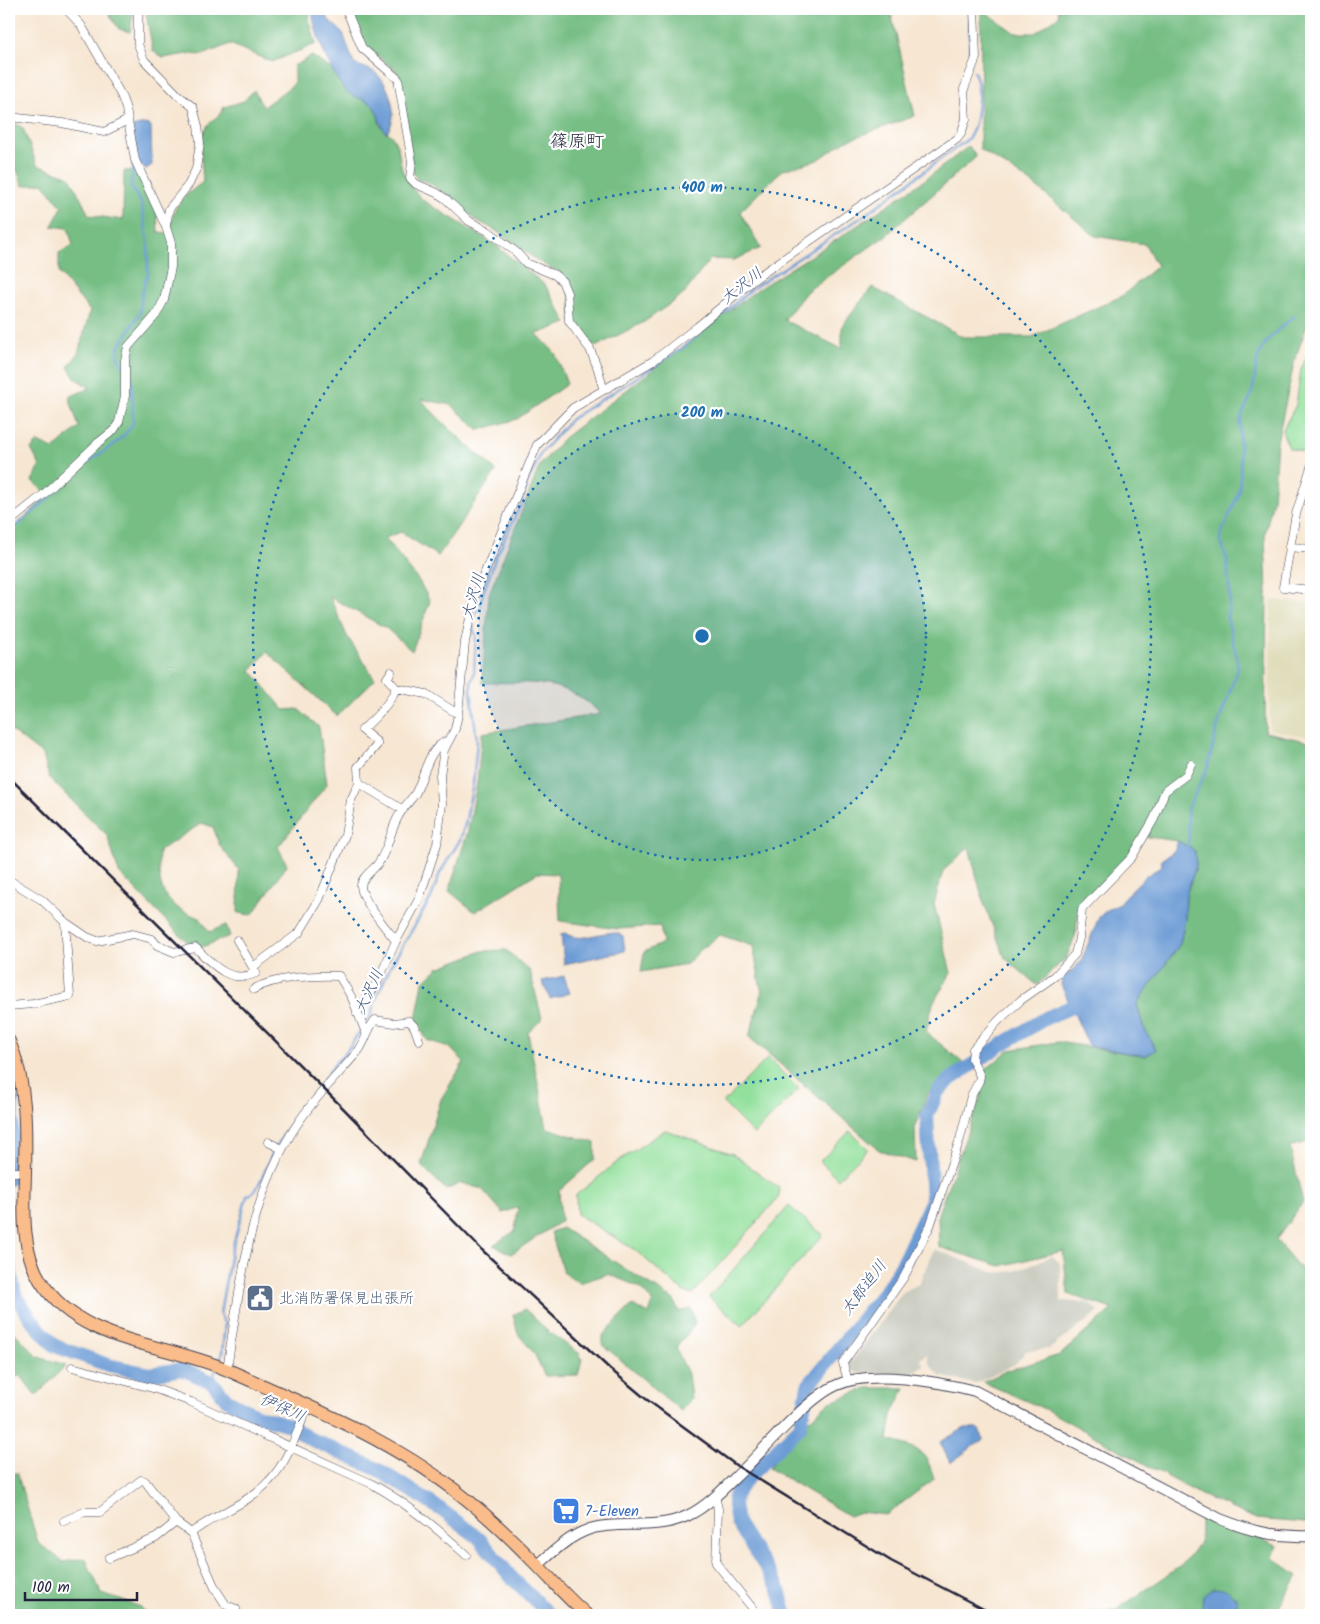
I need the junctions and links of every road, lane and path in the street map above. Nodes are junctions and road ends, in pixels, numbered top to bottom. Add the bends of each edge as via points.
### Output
1 (66, 9) edge
2 (138, 9) edge
3 (346, 9) edge
4 (974, 9) edge
5 (9, 118) edge
6 (128, 120) junction
7 (166, 228) junction
8 (603, 388) junction
9 (1311, 467) edge
10 (9, 522) edge
11 (1289, 547) junction
12 (1311, 549) edge
13 (1311, 590) edge
14 (391, 672) dead end
15 (396, 688) junction
16 (458, 714) junction
17 (455, 729) junction
18 (1191, 764) dead end
19 (359, 783) junction
20 (402, 810) junction
21 (9, 880) edge
22 (65, 922) junction
23 (238, 940) dead end
24 (396, 941) junction
25 (255, 970) junction
26 (262, 984) junction
27 (254, 989) dead end
28 (9, 1006) edge
29 (359, 1016) junction
30 (366, 1033) junction
31 (419, 1040) dead end
32 (9, 1041) edge
33 (268, 1142) dead end
34 (281, 1149) junction
35 (17, 1172) edge
36 (72, 1367) dead end
37 (227, 1369) junction
38 (848, 1381) junction
39 (308, 1405) junction
40 (290, 1446) junction
41 (715, 1496) junction
42 (64, 1521) dead end
43 (176, 1522) junction
44 (191, 1532) junction
45 (1311, 1536) edge
46 (466, 1555) dead end
47 (109, 1558) dead end
48 (538, 1565) junction
49 (236, 1615) edge
50 (587, 1615) edge
51 (758, 1615) edge

1 - 6 street via 95,46 121,94
2 - 7 street via 138,44 144,60 193,107 198,126 200,142 196,170 169,209
3 - 8 street via 362,48 398,79 412,162 410,178 416,184 438,192 469,221 505,243 526,263 562,281 569,321 590,349
4 - 8 street via 976,58 964,89 966,119 957,139 756,278 653,361
5 - 6 street via 62,123 104,132
6 - 7 street via 136,160
7 - 10 street via 172,258 164,300 156,315 128,347 126,396 119,422 43,495
8 - 16 street via 557,422 531,457 474,599 465,642
9 - 11 street
11 - 12 street
11 - 13 street via 1283,587
14 - 15 street via 388,680
15 - 16 street via 426,694
15 - 19 street via 362,730 377,745 358,766
16 - 17 street
17 - 20 street via 449,740 441,743 431,757 414,794
17 - 24 street via 444,750 440,775 442,804 437,844 419,899
18 - 38 street via 1186,775 1165,791 1154,819 1132,857 1082,909 1075,954 1055,976 1020,1000 973,1049 972,1059 980,1076 930,1226 904,1277 843,1363
19 - 20 street
19 - 25 street via 351,800 345,835 319,900 299,933
20 - 24 street via 385,852 361,888 375,914
21 - 22 street via 42,900
22 - 25 street via 97,941 134,934 152,939 174,952 196,948 226,974 237,976
22 - 28 street via 70,996
23 - 25 street
24 - 29 street
25 - 26 street
26 - 27 street
26 - 29 street via 339,976
29 - 30 street
30 - 31 street via 377,1019 394,1023 409,1021
30 - 34 street via 366,1041 309,1107
32 - 35 highway via 23,1096
33 - 34 street
34 - 37 street via 248,1245
35 - 37 highway via 31,1263 46,1290 62,1307 91,1327
36 - 40 street via 156,1389
37 - 39 highway
38 - 41 street via 822,1394 809,1405
38 - 45 street via 868,1378 934,1382 975,1391 1220,1519 1258,1533
39 - 40 street
39 - 48 highway via 353,1426 456,1491
40 - 44 street via 270,1481
40 - 46 street via 396,1497
41 - 48 street via 702,1507 676,1520 592,1529 573,1536
41 - 51 street via 718,1509 716,1562
42 - 43 street via 84,1512 100,1512 143,1480
43 - 44 street
43 - 47 street via 156,1538
44 - 49 street via 215,1588 226,1605 236,1609
48 - 50 highway

